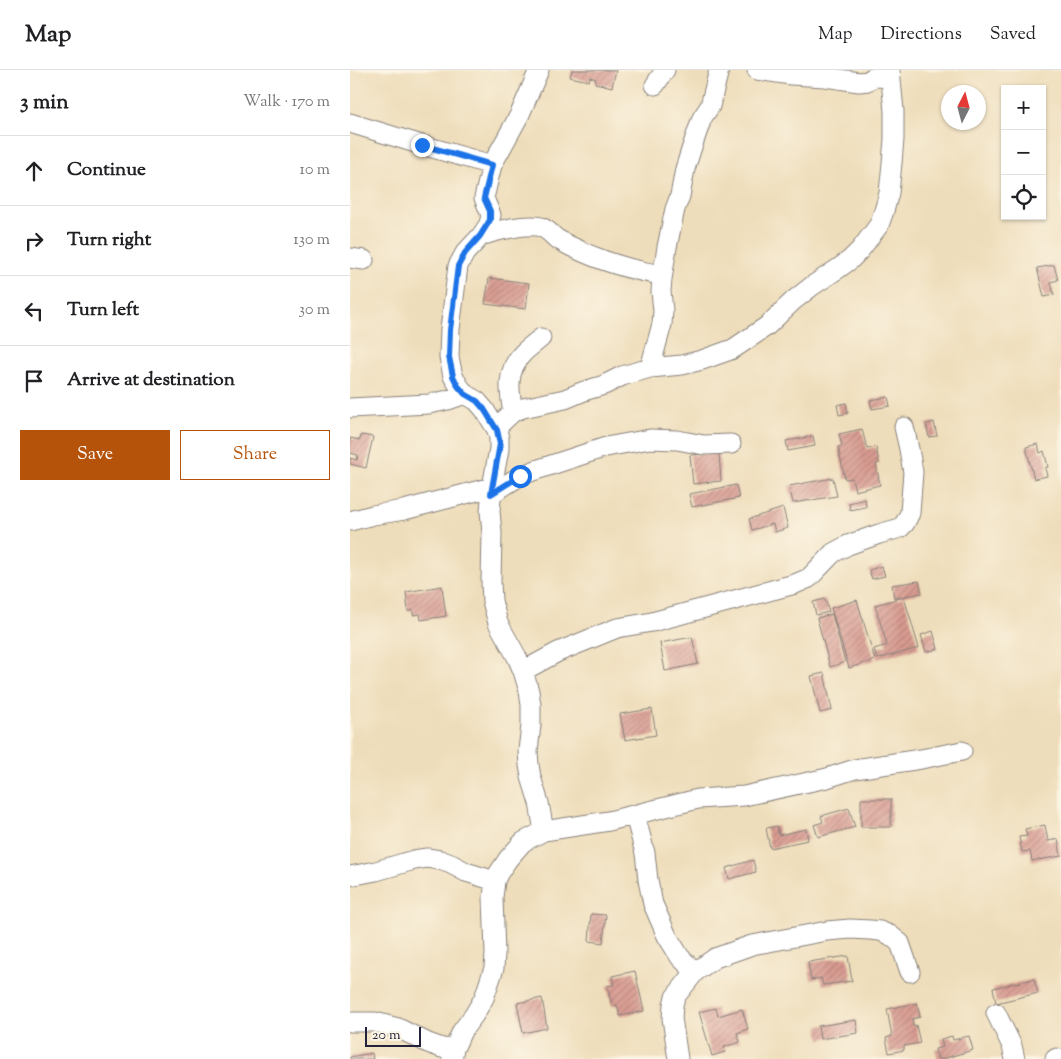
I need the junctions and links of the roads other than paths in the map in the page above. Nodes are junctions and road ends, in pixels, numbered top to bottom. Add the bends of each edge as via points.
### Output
1 (539, 70) edge
2 (719, 70) edge
3 (757, 70) edge
4 (890, 74) edge
5 (350, 123) edge
6 (492, 165) junction
7 (480, 236) junction
8 (662, 275) junction
9 (541, 338) dead end
10 (650, 368) junction
11 (465, 394) junction
12 (350, 408) edge
13 (513, 412) junction
14 (904, 427) dead end
15 (497, 430) junction
16 (731, 444) dead end
17 (491, 490) junction
18 (350, 522) edge
19 (523, 671) junction
20 (962, 751) dead end
21 (635, 815) junction
22 (544, 831) junction
23 (350, 876) edge
24 (495, 882) junction
25 (695, 972) junction
26 (910, 972) dead end
27 (996, 1013) dead end
28 (350, 1022) edge
29 (453, 1054) edge
30 (678, 1059) edge
31 (1015, 1059) edge

1 - 6 street
2 - 8 street via 710,106 702,118 685,170
3 - 4 street via 859,82
4 - 10 street via 894,140 888,193 879,225 860,250 742,344 702,360
5 - 6 street
6 - 7 street via 484,198 490,220
7 - 8 street via 493,231 542,227 590,256 637,271
7 - 11 street via 458,266 450,330 450,366
8 - 10 street via 662,324
9 - 13 street via 522,353 512,369 509,390
10 - 13 street via 565,399
11 - 12 street via 430,404
11 - 15 street via 477,401
13 - 15 street
14 - 19 street via 912,472 910,513 900,528 833,553 809,578 796,584 652,622 617,628 558,652
15 - 17 street via 500,444
16 - 17 street via 650,439 606,447 533,471
17 - 18 street
17 - 19 street via 492,601 498,623
19 - 22 street via 531,705 529,764
20 - 21 street via 855,769 744,796 698,799
21 - 22 street
21 - 25 street via 653,904 667,936
22 - 24 street via 518,848 501,868
23 - 24 street via 427,858
24 - 29 street via 494,968 484,998 462,1030
25 - 26 street via 715,958 752,945 850,928 890,935 900,943
25 - 30 street via 673,1004
27 - 31 street
28 - 29 street via 375,1022 398,1028

